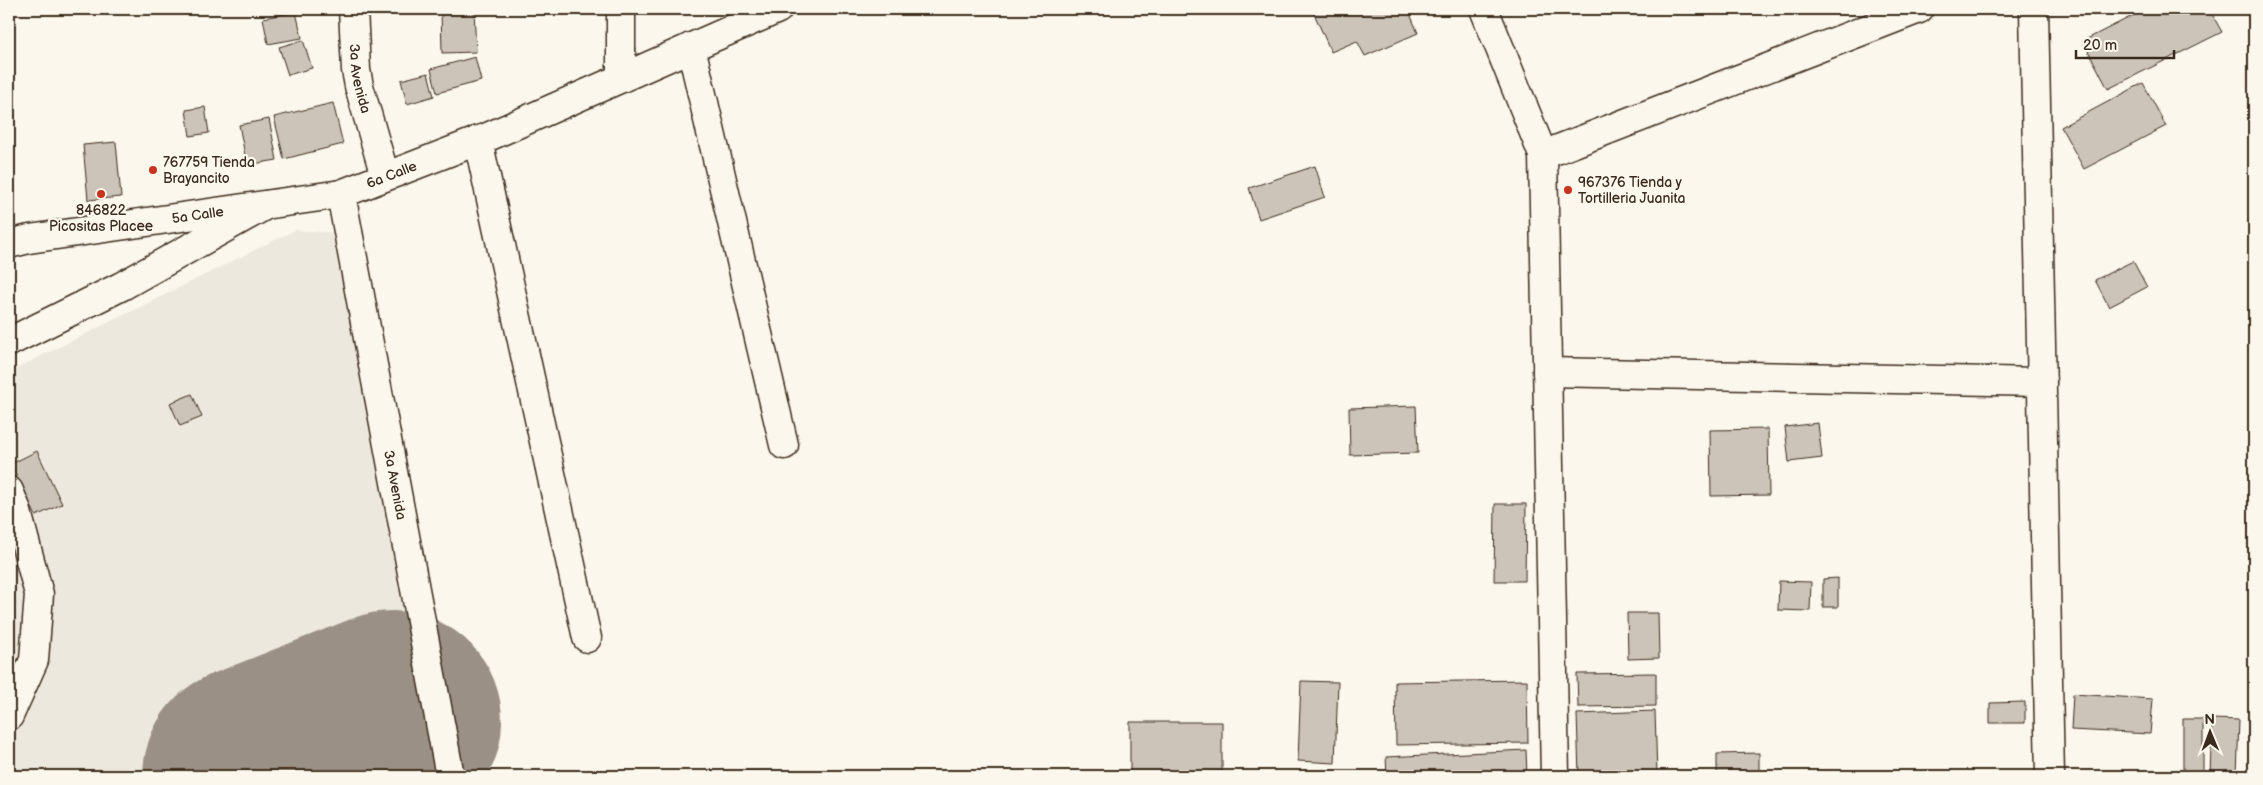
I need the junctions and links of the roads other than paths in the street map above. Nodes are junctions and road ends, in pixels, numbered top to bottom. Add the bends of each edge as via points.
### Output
1 (353, 9) edge
2 (621, 9) edge
3 (778, 9) edge
4 (1484, 9) edge
5 (1919, 9) edge
6 (2034, 9) edge
7 (691, 47) junction
8 (621, 78) junction
9 (478, 140) junction
10 (1543, 155) junction
11 (385, 176) junction
12 (340, 194) junction
13 (268, 204) junction
14 (9, 244) edge
15 (9, 342) edge
16 (1547, 372) junction
17 (2042, 382) junction
18 (784, 445) dead end
19 (9, 491) edge
20 (17, 544) edge
21 (587, 638) dead end
22 (9, 716) edge
23 (450, 776) edge
24 (1555, 776) edge
25 (2050, 776) edge

1 - 11 street, 3a Avenida via 357,78
2 - 8 street
3 - 7 street, 6a Calle
4 - 10 street
5 - 10 street
6 - 17 street
7 - 8 street, 6a Calle
7 - 18 street
8 - 9 street, 6a Calle
9 - 11 street, 6a Calle
9 - 21 street
10 - 16 street
11 - 12 street, 6a Calle
12 - 13 street, 6a Calle
12 - 23 street, 3a Avenida
13 - 14 street, 5a Calle
13 - 15 street, 6a Calle via 122,286
16 - 17 street
16 - 24 street
17 - 25 street
19 - 20 street
20 - 22 street via 39,594 34,660

